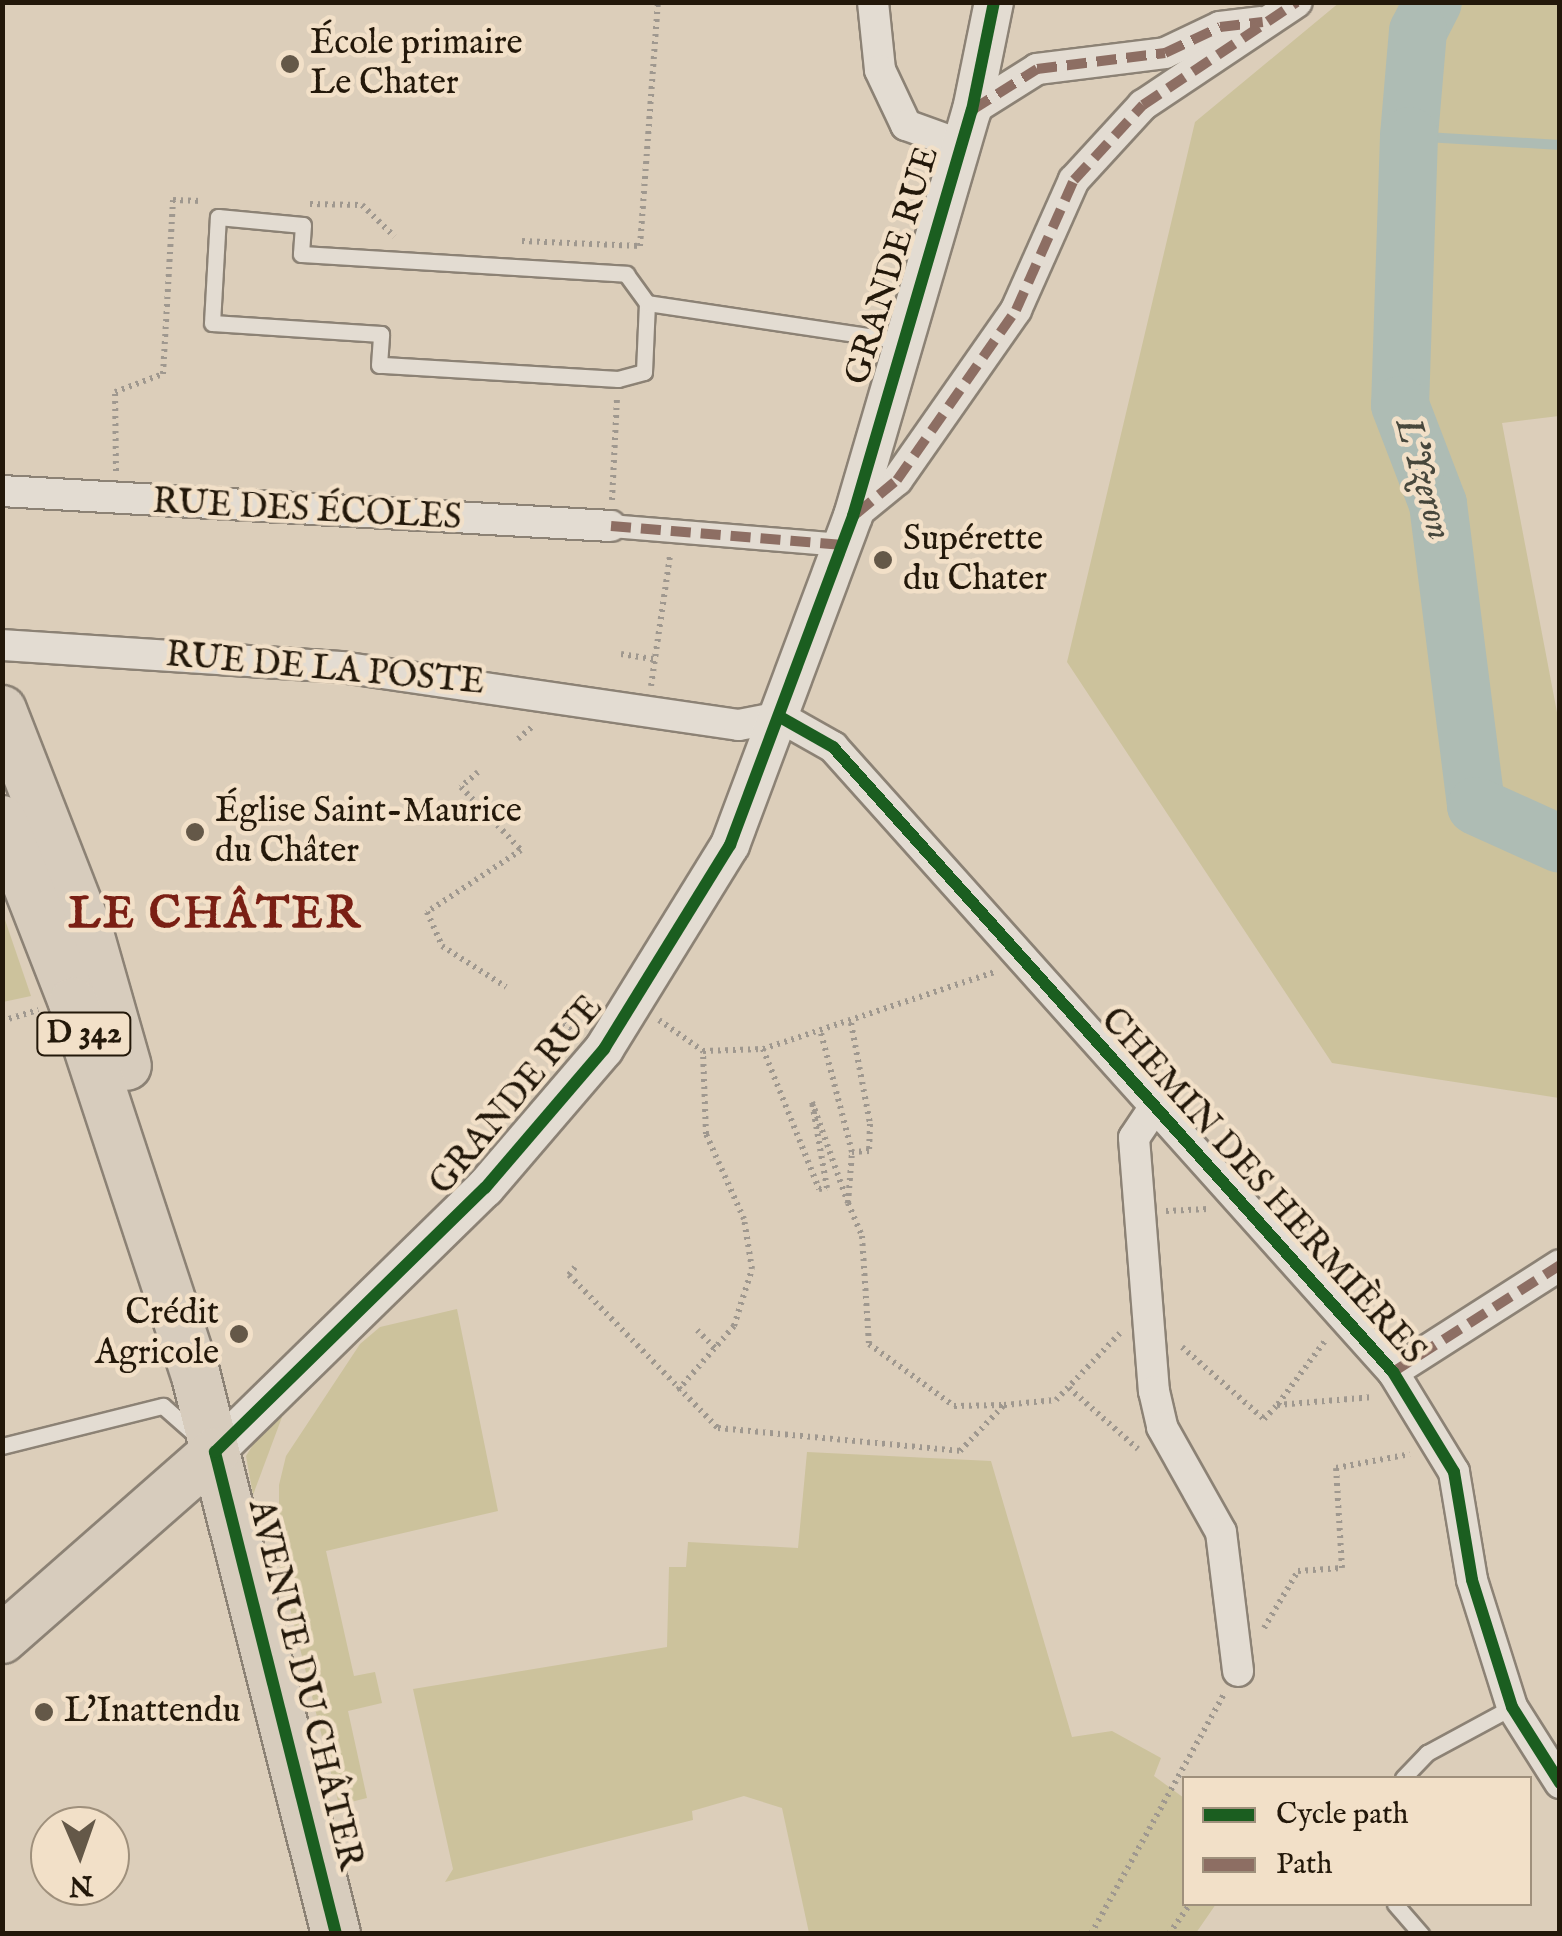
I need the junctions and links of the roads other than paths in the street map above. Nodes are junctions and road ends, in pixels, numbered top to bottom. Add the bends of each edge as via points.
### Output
1 (873, 2) edge
2 (994, 2) edge
3 (1298, 2) edge
4 (1268, 21) junction
5 (966, 127) junction
6 (647, 303) junction
7 (900, 341) junction
8 (2, 491) edge
9 (611, 526) joint
10 (846, 531) junction
11 (2, 646) edge
12 (2, 710) edge
13 (780, 716) junction
14 (2, 820) edge
15 (1152, 1111) junction
16 (1560, 1265) edge
17 (189, 1352) junction
18 (1393, 1372) junction
19 (2, 1446) edge
20 (215, 1452) junction
21 (2, 1638) edge
22 (1238, 1671) road end
23 (1512, 1708) junction
24 (1405, 1776) edge
25 (1560, 1783) edge
26 (1397, 1906) edge
27 (336, 1934) edge
28 (1421, 1934) edge

1 - 5 street via 880,70 906,125
2 - 5 street, GRANDE RUE
3 - 4 street
4 - 5 street via 1220,27 1166,52 1037,69
4 - 10 street via 1143,105 1074,180 1016,310 897,480
5 - 7 street, GRANDE RUE
6 - 6 lane via 626,274 301,254 303,224 218,218 212,323 381,334 379,366 618,379 644,372
6 - 7 lane
7 - 10 street, GRANDE RUE
8 - 9 street, RUE DES ÉCOLES
9 - 10 street
10 - 13 street, GRANDE RUE
11 - 13 street, RUE DE LA POSTE via 341,667 648,707 739,726
12 - 17 main road, AVENUE DU CHÂTER via 94,952 190,1301
13 - 15 street, CHEMIN DES HERMIÈRES via 833,747
13 - 20 street, GRANDE RUE via 730,845 604,1048 485,1188
14 - 17 main road, AVENUE DU CHÂTER / D 342
15 - 18 street, CHEMIN DES HERMIÈRES
15 - 22 street via 1134,1138 1162,1427 1221,1532
16 - 18 street
17 - 20 main road, AVENUE DU CHÂTER / D 342
18 - 23 street, CHEMIN DES HERMIÈRES via 1454,1472 1472,1580
19 - 20 lane via 163,1406
20 - 21 main road, GRANDE RUE
20 - 27 main road, AVENUE DU CHÂTER / D 342
23 - 24 lane via 1426,1754
23 - 25 street, CHEMIN DES HERMIÈRES
26 - 28 lane

